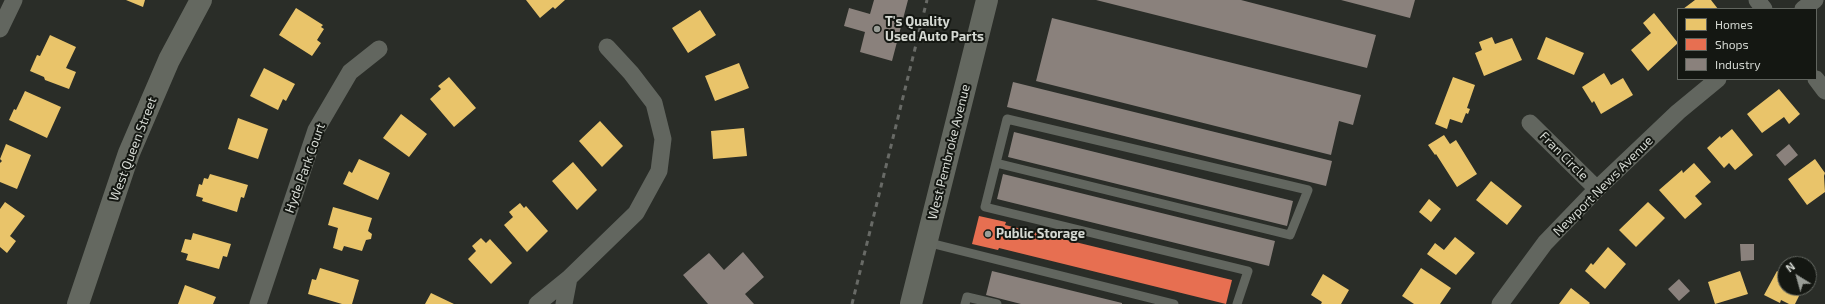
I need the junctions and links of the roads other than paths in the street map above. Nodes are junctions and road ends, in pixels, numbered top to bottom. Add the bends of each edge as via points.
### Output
1 (14, 0) edge
2 (201, 0) edge
3 (987, 0) edge
4 (1757, 0) edge
5 (1815, 0) edge
6 (1763, 8) edge
7 (1805, 8) edge
8 (0, 29) edge
9 (607, 47) dead end
10 (379, 49) dead end
11 (1717, 80) edge
12 (1817, 80) edge
13 (1825, 92) edge
14 (1530, 123) dead end
15 (996, 163) junction
16 (1597, 189) junction
17 (926, 242) junction
18 (570, 278) junction
19 (78, 304) edge
20 (258, 304) edge
21 (538, 304) edge
22 (564, 304) edge
23 (911, 304) edge
24 (965, 304) edge
25 (997, 304) edge
26 (1174, 304) edge
27 (1237, 304) edge
28 (1500, 304) edge

1 - 8 street
2 - 19 main road, West Queen Street via 169,60 128,153
3 - 17 main road, West Pembroke Avenue
4 - 6 street
5 - 7 street
9 - 18 street via 654,103 663,139 659,171 636,213
10 - 20 street, Hyde Park Court via 350,72 316,130
11 - 16 street, Newport News Avenue via 1678,112
12 - 13 street
14 - 16 street, Fran Circle
15 - 15 lane via 1290,235 1308,190 1007,119
15 - 27 lane via 985,207 1248,270
16 - 28 street, Newport News Avenue via 1545,243
17 - 23 main road, West Pembroke Avenue
17 - 26 lane
18 - 21 street
18 - 22 street
24 - 25 lane via 967,296

